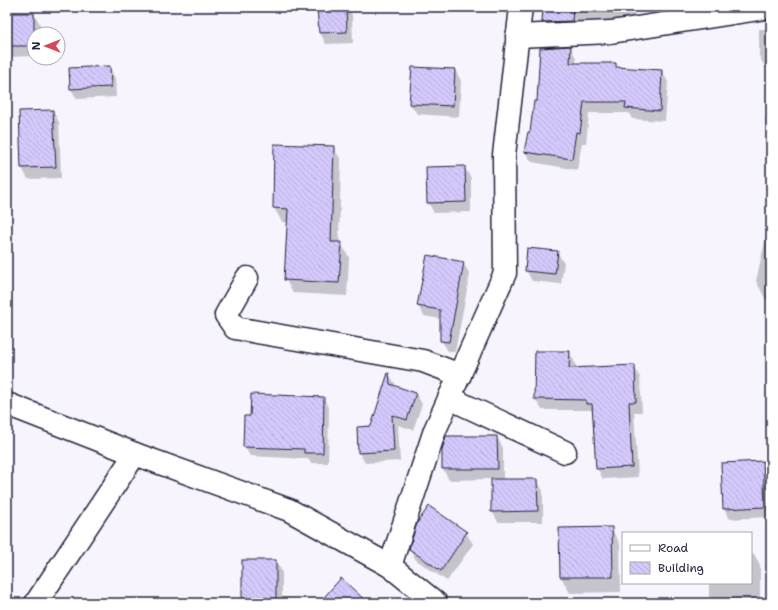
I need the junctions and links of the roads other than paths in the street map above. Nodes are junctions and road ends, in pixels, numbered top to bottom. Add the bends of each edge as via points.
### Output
1 (521, 7) edge
2 (771, 7) edge
3 (517, 36) junction
4 (247, 278) dead end
5 (460, 375) junction
6 (450, 396) junction
7 (7, 404) edge
8 (565, 452) dead end
9 (135, 454) junction
10 (390, 566) junction
11 (36, 603) edge
12 (39, 603) edge
13 (436, 603) edge

1 - 3 street
2 - 3 street via 611,32
3 - 5 street via 504,155 505,273
4 - 5 street via 226,315 235,328 423,361
5 - 6 street
6 - 8 street
6 - 10 street via 435,430
7 - 9 street
9 - 10 street via 289,510
9 - 11 street
9 - 12 street
10 - 13 street

